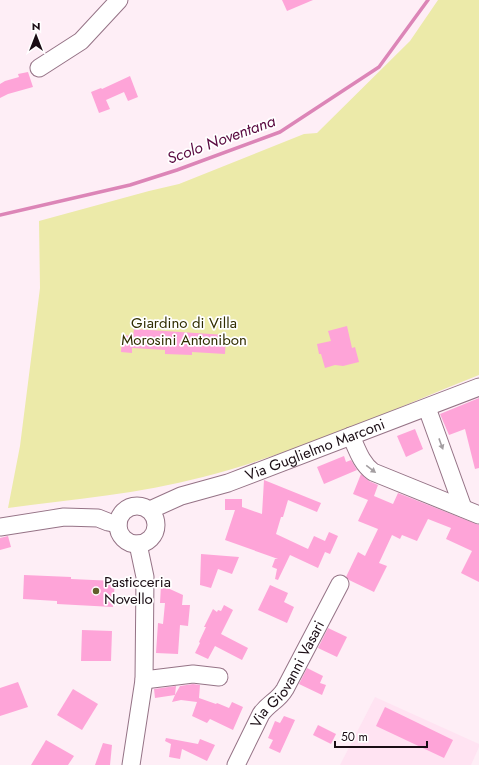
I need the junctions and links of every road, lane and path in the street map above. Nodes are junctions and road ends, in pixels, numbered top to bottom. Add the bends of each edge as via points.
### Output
1 (119, 0) edge
2 (39, 68) dead end
3 (479, 387) edge
4 (428, 408) junction
5 (351, 436) junction
6 (463, 508) junction
7 (150, 510) junction
8 (479, 515) edge
9 (118, 524) junction
10 (0, 527) edge
11 (138, 544) junction
12 (340, 584) dead end
13 (219, 677) dead end
14 (144, 680) junction
15 (131, 765) edge
16 (236, 765) edge

1 - 2 street via 81,41
3 - 4 street, Via Guglielmo Marconi
4 - 5 street, Via Guglielmo Marconi
4 -> 6 street
5 -> 6 street via 362,461 373,472
5 - 7 street, Via Guglielmo Marconi via 228,484 182,496
6 - 8 street
7 - 9 street via 139,505 127,508 119,518
7 - 11 street via 156,521 154,534 145,543
9 - 10 street via 98,518 64,517
9 - 11 street via 126,541
11 - 14 street via 145,576
12 - 16 street, Via Giovanni Vasari via 285,689 261,714
13 - 14 street via 193,674
14 - 15 street

